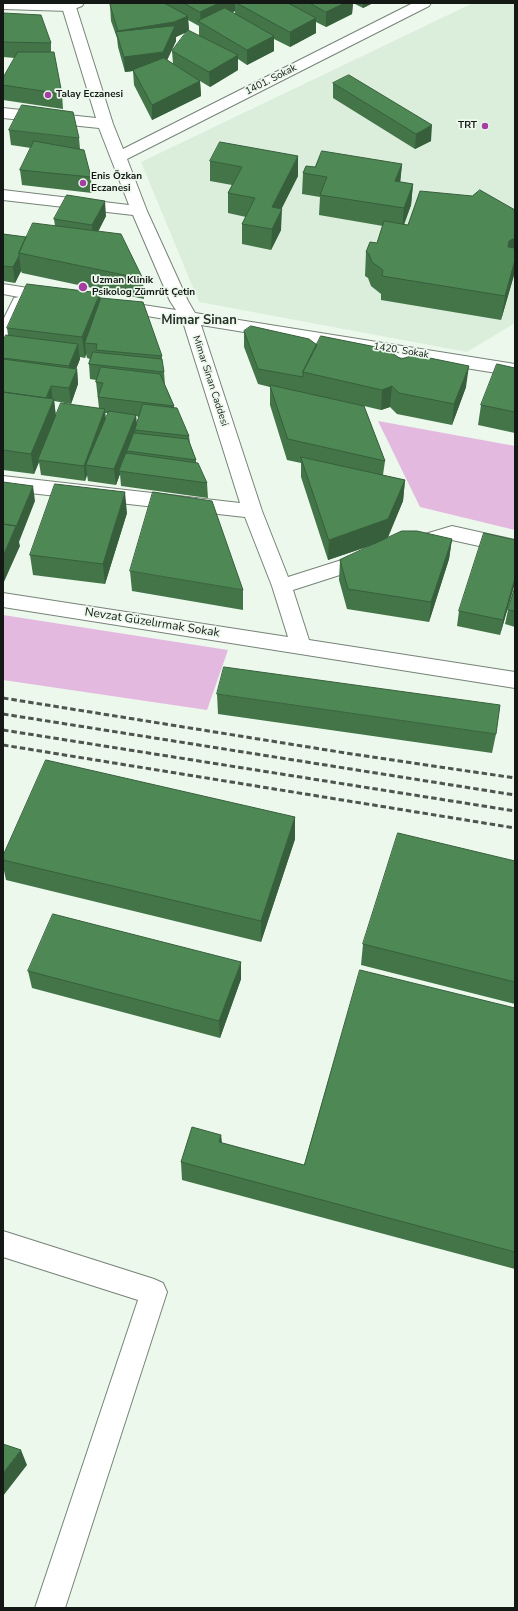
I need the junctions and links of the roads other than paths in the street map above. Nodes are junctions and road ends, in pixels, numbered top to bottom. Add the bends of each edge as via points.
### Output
1 (424, 3) edge
2 (3, 5) edge
3 (73, 5) edge
4 (3, 113) edge
5 (105, 124) junction
6 (119, 156) junction
7 (3, 195) edge
8 (139, 211) junction
9 (3, 289) edge
10 (25, 292) junction
11 (72, 300) edge
12 (104, 304) edge
13 (190, 318) junction
14 (3, 339) edge
15 (512, 366) edge
16 (3, 482) edge
17 (252, 511) junction
18 (515, 547) edge
19 (282, 586) junction
20 (3, 600) edge
21 (301, 646) junction
22 (515, 680) edge
23 (3, 1244) edge
24 (50, 1608) edge

1 - 6 street, 1401. Sokak
2 - 3 street
3 - 5 street, Mimar Sinan Caddesi
4 - 5 street
5 - 6 street, Mimar Sinan Caddesi
6 - 8 street, Mimar Sinan Caddesi
7 - 8 street
8 - 13 street, Mimar Sinan Caddesi via 179,301
9 - 10 street
10 - 11 street
10 - 14 street
12 - 13 street, 1420. Sokak
13 - 15 street, 1420. Sokak
13 - 17 street, Mimar Sinan Caddesi
16 - 17 street
17 - 19 street, Mimar Sinan Caddesi
18 - 19 street via 452,533
19 - 21 street, Mimar Sinan Caddesi
20 - 21 street, Nevzat Güzelırmak Sokak
21 - 22 street, Nevzat Güzelırmak Sokak
23 - 24 street via 154,1292

